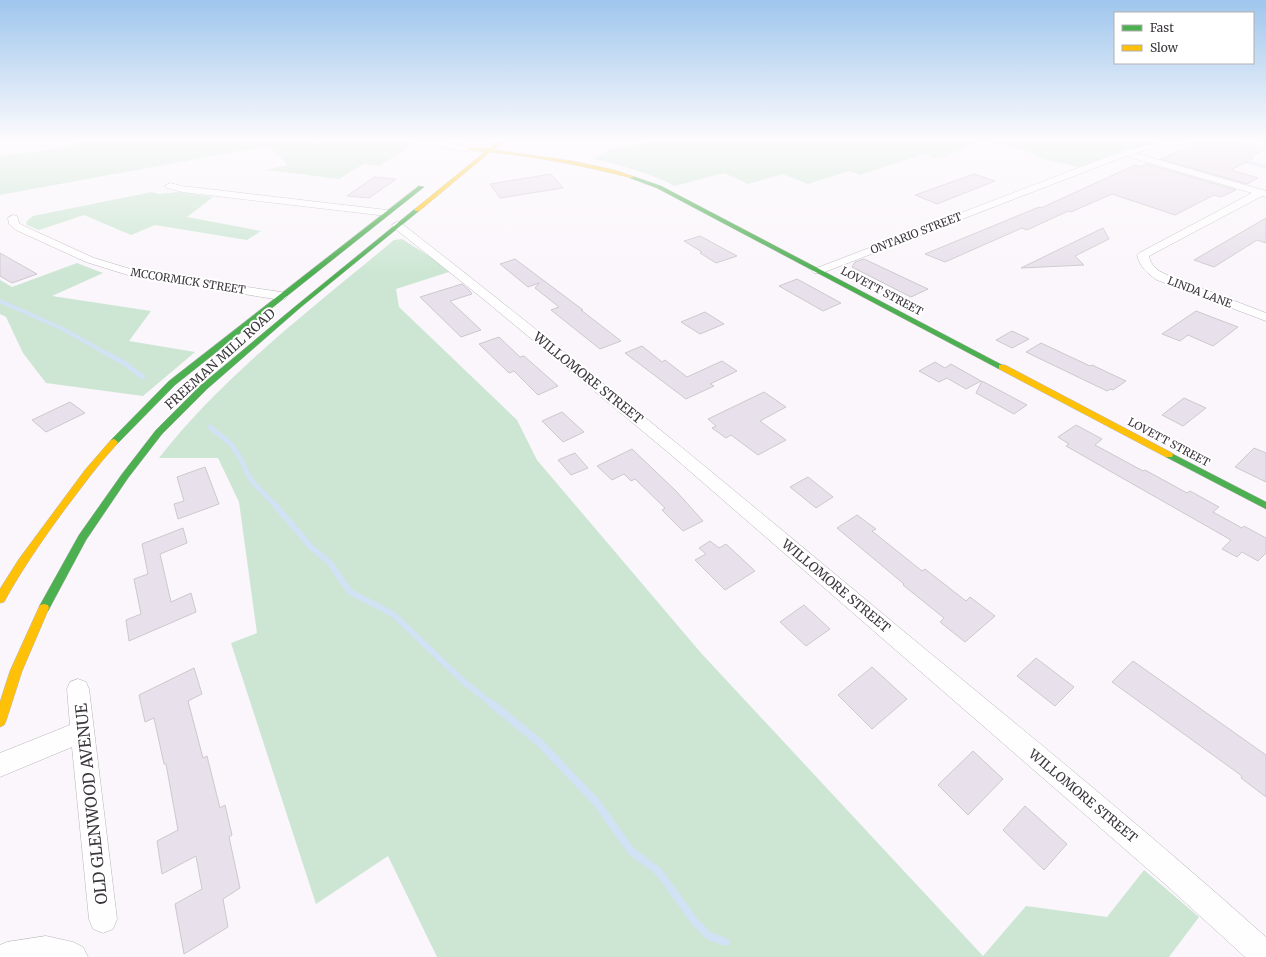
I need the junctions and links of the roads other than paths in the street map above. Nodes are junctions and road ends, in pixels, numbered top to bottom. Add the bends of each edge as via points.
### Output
1 (170, 186) dead end
2 (424, 186) edge
3 (439, 186) edge
4 (654, 186) edge
5 (1043, 186) edge
6 (1234, 186) edge
7 (1263, 194) edge
8 (13, 218) dead end
9 (392, 219) junction
10 (818, 271) junction
11 (281, 296) junction
12 (1266, 317) edge
13 (1266, 506) edge
14 (0, 599) edge
15 (78, 689) dead end
16 (0, 721) edge
17 (82, 731) junction
18 (0, 765) edge
19 (103, 919) dead end
20 (7, 957) edge
21 (73, 957) edge
22 (1266, 957) edge

1 - 9 street
2 - 9 main road, FREEMAN MILL ROAD
3 - 9 main road, FREEMAN MILL ROAD
4 - 10 main road, LOVETT STREET
5 - 10 street, ONTARIO STREET
6 - 7 street
7 - 12 street, LINDA LANE via 1143,255 1144,263 1161,277
8 - 11 street, MCCORMICK STREET via 14,224 20,228 113,268 156,278
9 - 11 main road, FREEMAN MILL ROAD
9 - 16 main road, FREEMAN MILL ROAD via 204,387 159,432 82,538 46,604 16,671
9 - 22 street, WILLOMORE STREET via 675,449 1175,874
10 - 13 main road, LOVETT STREET
11 - 14 main road, FREEMAN MILL ROAD via 172,382 100,456 13,574
15 - 17 street, OLD GLENWOOD AVENUE
17 - 18 street
17 - 19 street, OLD GLENWOOD AVENUE
20 - 21 street via 46,951

